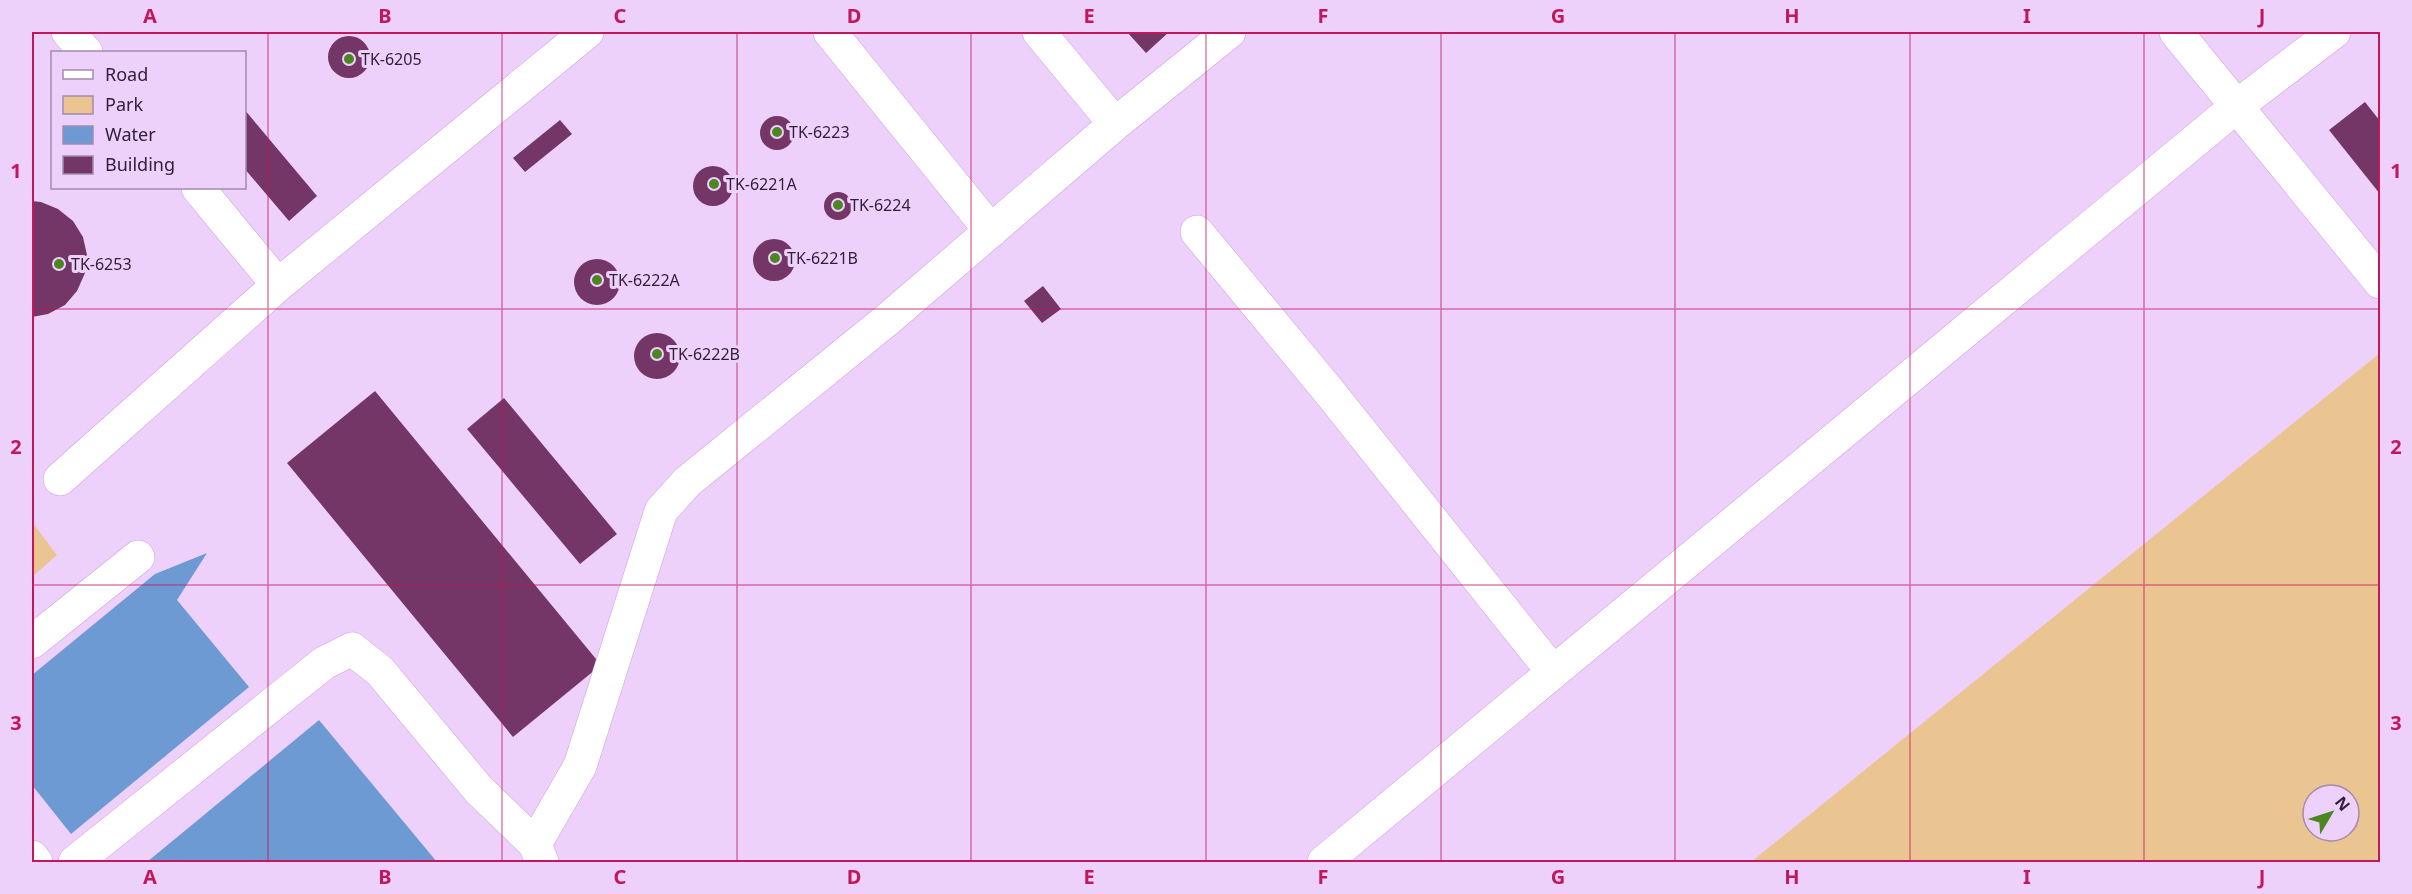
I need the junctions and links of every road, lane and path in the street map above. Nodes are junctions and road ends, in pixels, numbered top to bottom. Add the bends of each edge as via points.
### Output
1 (68, 32) edge
2 (587, 32) edge
3 (830, 32) edge
4 (1039, 32) edge
5 (1229, 32) edge
6 (2175, 32) edge
7 (2334, 32) edge
8 (85, 51) edge
9 (2237, 106) junction
10 (1115, 124) junction
11 (199, 189) edge
12 (991, 231) junction
13 (1197, 232) dead end
14 (2380, 282) edge
15 (278, 285) junction
16 (60, 479) dead end
17 (138, 557) dead end
18 (32, 642) edge
19 (1553, 672) junction
20 (538, 853) edge
21 (32, 856) edge
22 (36, 862) edge
23 (75, 862) edge
24 (1324, 862) edge

1 - 8 lane
2 - 15 lane
3 - 12 lane
4 - 10 lane
5 - 10 lane
6 - 9 lane
7 - 9 lane
9 - 14 lane
9 - 19 lane
10 - 12 lane
11 - 15 lane
12 - 20 lane via 687,482 661,511 580,766
13 - 19 lane
15 - 16 lane
17 - 18 lane
19 - 24 lane
20 - 23 lane via 479,790 380,671 352,649 324,663
21 - 22 lane

